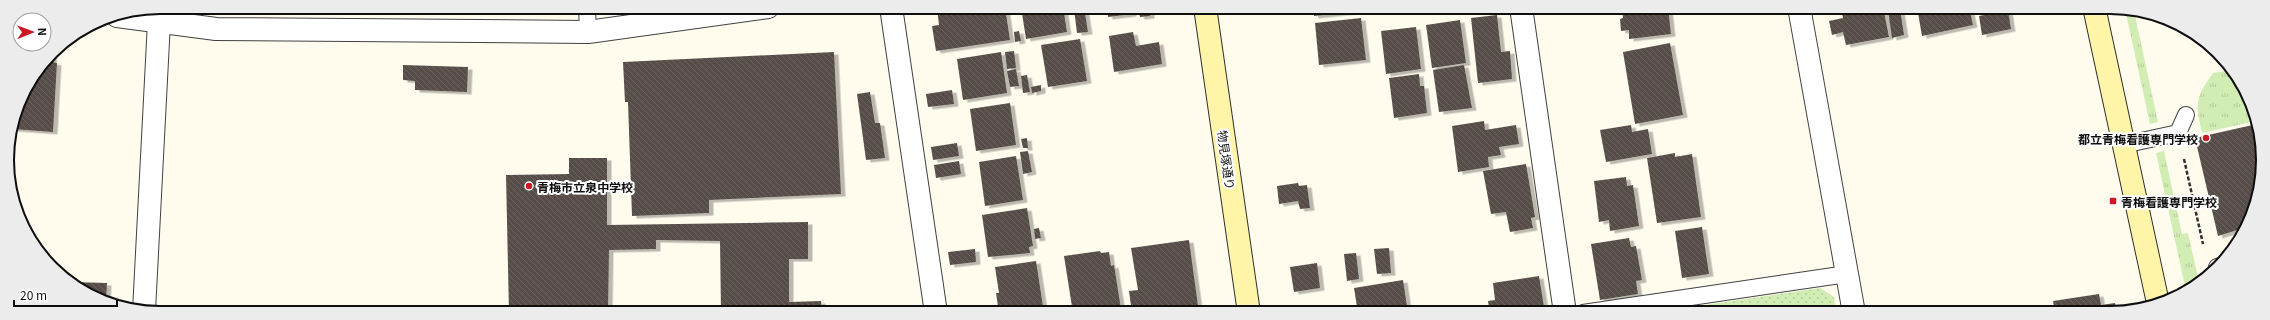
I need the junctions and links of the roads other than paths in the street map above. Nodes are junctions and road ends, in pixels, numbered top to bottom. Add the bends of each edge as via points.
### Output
1 (587, 14) edge
2 (718, 14) edge
3 (892, 14) edge
4 (1206, 14) edge
5 (1522, 14) edge
6 (1800, 14) edge
7 (2095, 14) edge
8 (128, 18) edge
9 (159, 22) junction
10 (588, 32) junction
11 (2186, 115) dead end
12 (2123, 145) junction
13 (1847, 274) junction
14 (2157, 298) edge
15 (144, 305) edge
16 (935, 306) edge
17 (1248, 306) edge
18 (1564, 306) edge
19 (1630, 306) edge
20 (1853, 306) edge

1 - 10 lane
2 - 10 street
3 - 16 street
4 - 17 street, 物見塚通り
5 - 18 street
6 - 13 street
7 - 12 street
8 - 9 street
9 - 10 street via 216,29
9 - 15 street
11 - 12 lane via 2178,133
12 - 14 street
13 - 19 lane
13 - 20 street

